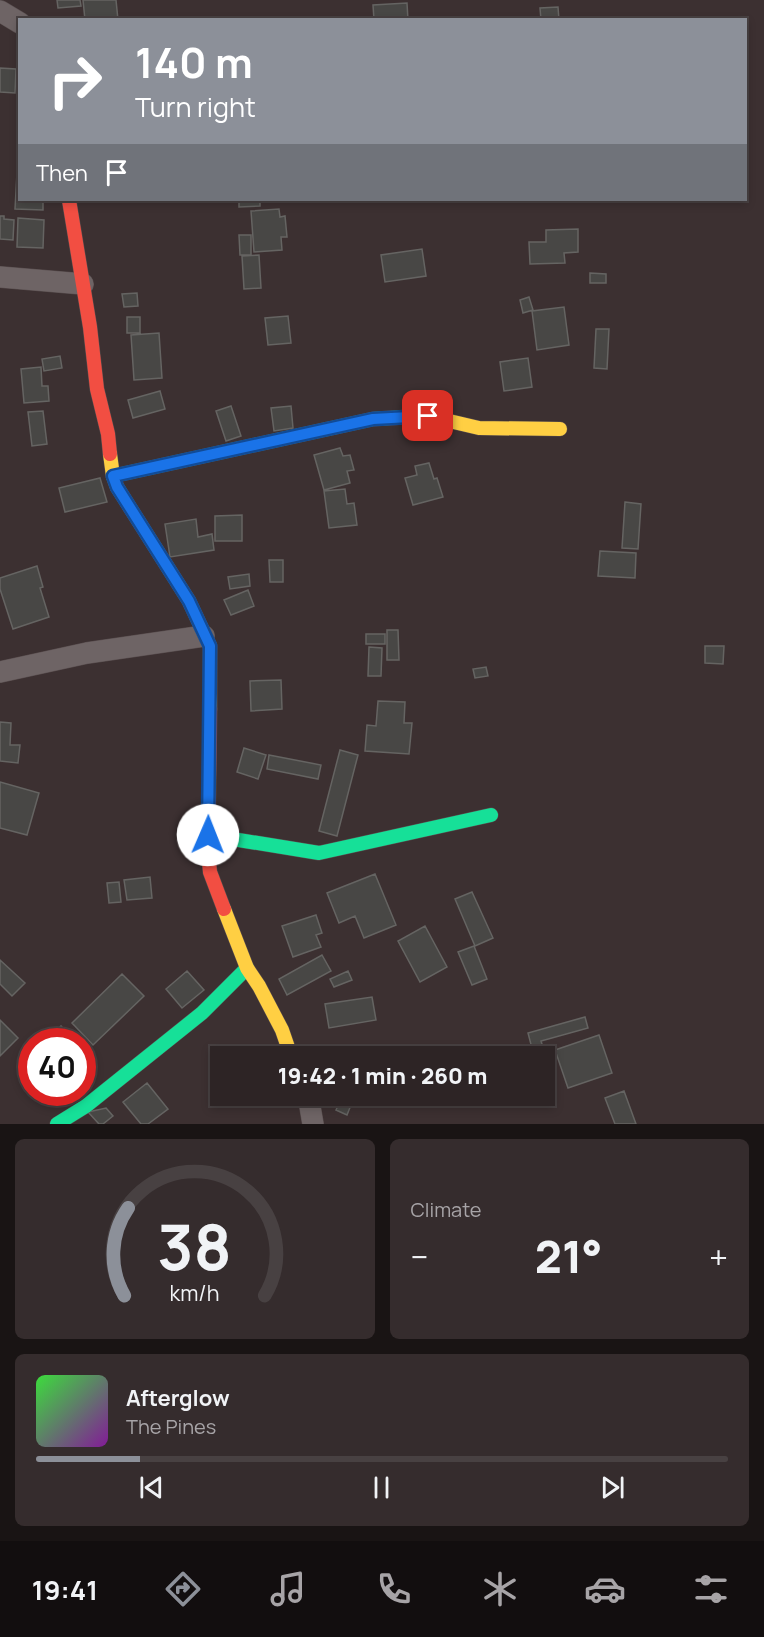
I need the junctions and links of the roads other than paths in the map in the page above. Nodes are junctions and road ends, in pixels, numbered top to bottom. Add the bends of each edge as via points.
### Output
1 (0, 11) edge
2 (18, 22) edge
3 (69, 201) edge
4 (0, 277) edge
5 (83, 284) junction
6 (561, 429) dead end
7 (113, 476) junction
8 (204, 636) junction
9 (0, 672) edge
10 (491, 815) dead end
11 (208, 835) junction
12 (247, 968) junction
13 (288, 1046) edge
14 (310, 1106) edge
15 (57, 1124) edge
16 (314, 1124) edge

1 - 2 street
3 - 5 street
4 - 5 street
5 - 7 street
6 - 7 street via 479,428 428,416 373,419
7 - 8 street via 189,601
8 - 9 street via 87,653
8 - 11 street via 210,646
10 - 11 street via 319,853
11 - 12 street via 210,872
12 - 13 street
12 - 15 street via 202,1013 86,1106
14 - 16 street

